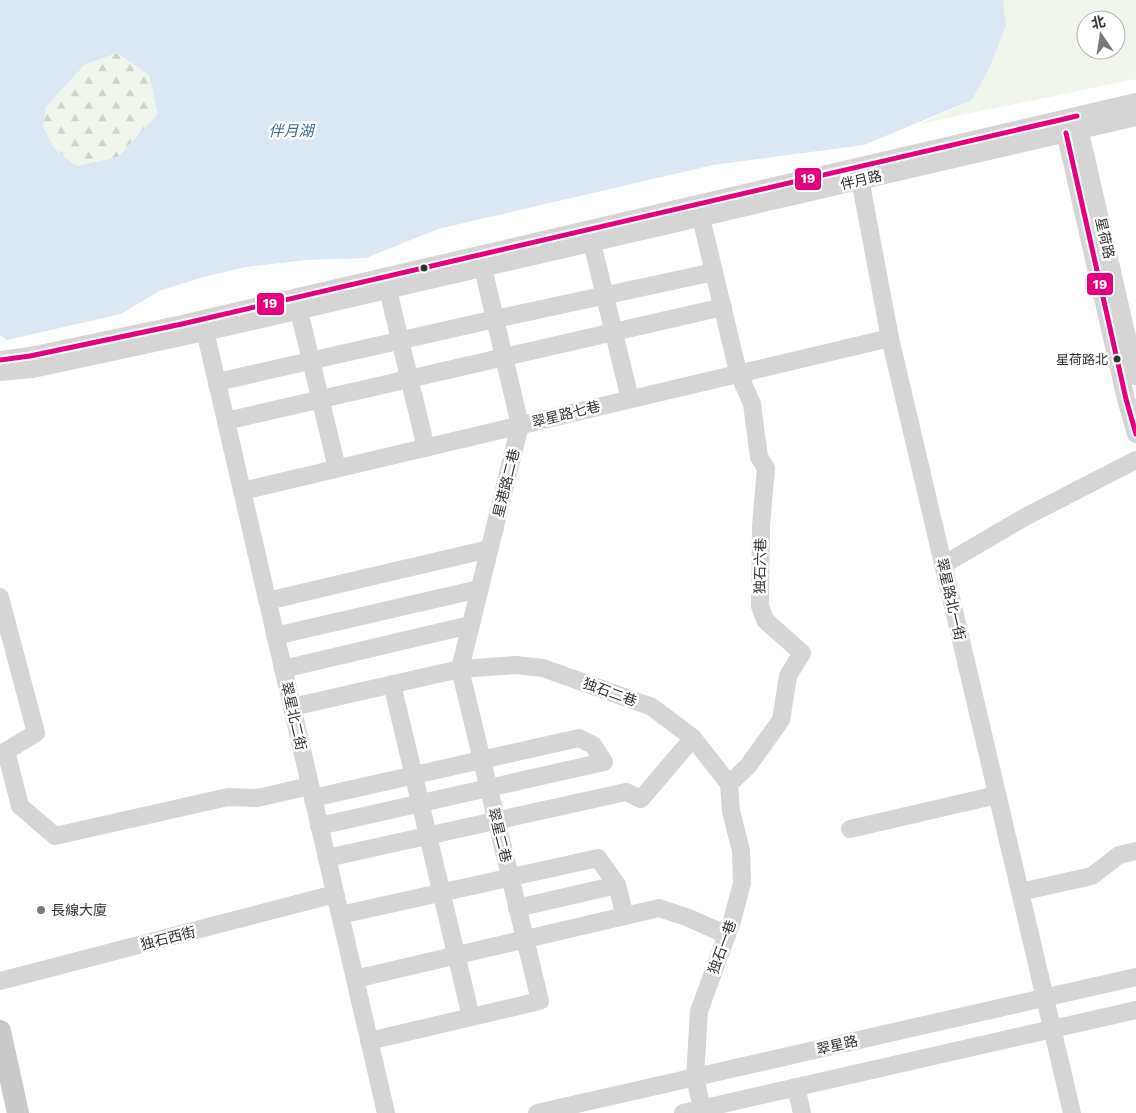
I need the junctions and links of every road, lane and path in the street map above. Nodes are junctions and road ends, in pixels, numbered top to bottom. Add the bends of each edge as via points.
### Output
1 (1136, 102) edge
2 (1136, 117) edge
3 (1071, 124) junction
4 (859, 173) junction
5 (701, 218) junction
6 (592, 243) junction
7 (483, 268) junction
8 (714, 272) junction
9 (388, 290) junction
10 (605, 295) junction
11 (722, 307) junction
12 (299, 311) junction
13 (496, 319) junction
14 (204, 326) junction
15 (614, 332) junction
16 (890, 338) junction
17 (400, 340) junction
18 (504, 357) junction
19 (0, 360) edge
20 (311, 361) junction
21 (0, 372) edge
22 (738, 372) junction
23 (1136, 376) edge
24 (409, 379) junction
25 (217, 382) junction
26 (321, 399) junction
27 (630, 399) junction
28 (226, 421) junction
29 (520, 425) junction
30 (1136, 434) edge
31 (426, 448) junction
32 (1136, 460) edge
33 (337, 468) junction
34 (242, 491) junction
35 (489, 549) junction
36 (943, 565) junction
37 (479, 589) junction
38 (0, 597) edge
39 (267, 601) junction
40 (470, 626) junction
41 (275, 636) junction
42 (283, 669) junction
43 (460, 669) junction
44 (392, 684) junction
45 (292, 707) junction
46 (693, 738) junction
47 (482, 760) junction
48 (414, 776) junction
49 (729, 784) junction
50 (488, 788) junction
51 (312, 792) junction
52 (997, 795) junction
53 (420, 804) junction
54 (496, 822) junction
55 (319, 826) junction
56 (850, 829) dead end
57 (428, 836) junction
58 (1136, 851) edge
59 (327, 858) junction
60 (510, 877) junction
61 (616, 885) junction
62 (1020, 892) junction
63 (442, 893) junction
64 (335, 894) junction
65 (518, 908) junction
66 (340, 915) junction
67 (625, 916) junction
68 (727, 935) junction
69 (525, 939) junction
70 (456, 955) junction
71 (1136, 977) edge
72 (355, 979) junction
73 (0, 981) edge
74 (1045, 998) junction
75 (1136, 1010) edge
76 (471, 1017) junction
77 (1052, 1029) junction
78 (0, 1030) edge
79 (369, 1041) junction
80 (695, 1077) junction
81 (796, 1087) junction
82 (702, 1109) junction
83 (18, 1113) edge
84 (386, 1113) edge
85 (537, 1113) edge
86 (683, 1113) edge
87 (802, 1113) edge
88 (1072, 1113) edge

1 - 3 street, 伴月路
2 - 3 street, 伴月路
3 - 4 street, 伴月路
3 - 23 street, 星荷路
3 - 30 street, 星荷路 via 1126,399
4 - 5 street, 伴月路
4 - 14 street, 伴月路
4 - 16 street, 翠星路北一街
5 - 6 street, 伴月路
5 - 8 street
6 - 7 street, 伴月路
6 - 10 street
7 - 9 street, 伴月路
7 - 13 street, 星港路二巷
8 - 10 street
8 - 11 street
9 - 12 street, 伴月路
9 - 17 street
10 - 13 street
10 - 15 street
11 - 15 street
11 - 22 street
12 - 14 street, 伴月路
12 - 20 street
13 - 17 street
13 - 18 street, 星港路二巷
14 - 19 street, 伴月路
14 - 21 street, 伴月路 via 33,368
14 - 25 street, 翠星北二街
15 - 18 street
15 - 27 street
16 - 22 street, 翠星路七巷
16 - 36 street, 翠星路北一街
17 - 20 street
17 - 24 street
18 - 24 street
18 - 29 street, 星港路二巷
20 - 25 street
20 - 26 street
22 - 27 street, 翠星路七巷
22 - 49 street, 独石六巷 via 752,404 759,457 766,468 760,606 766,620 802,653 788,676 781,720 748,766
24 - 26 street
24 - 31 street
25 - 28 street, 翠星北二街
26 - 28 street
26 - 33 street
27 - 29 street, 翠星路七巷
28 - 34 street, 翠星北二街
29 - 31 street, 翠星路七巷
29 - 35 street, 星港路二巷
31 - 33 street, 翠星路七巷
32 - 36 street via 1025,516
33 - 34 street, 翠星路七巷
34 - 39 street, 翠星北二街
35 - 37 street, 星港路二巷
35 - 39 street
36 - 52 street, 翠星路北一街
37 - 40 street, 星港路二巷
37 - 41 street
38 - 51 street via 36,733 6,751 20,806 55,836 228,797 257,798
39 - 41 street, 翠星北二街
40 - 42 street
40 - 43 street, 星港路二巷
41 - 42 street, 翠星北二街
42 - 45 street, 翠星北二街
43 - 44 street, 独石二巷
43 - 46 street, 独石二巷 via 516,665 543,668 652,707
43 - 47 street, 翠星二巷
44 - 45 street, 独石二巷
44 - 48 street
45 - 51 street, 翠星北二街
46 - 49 street, 独石二巷
46 - 54 street via 641,798 626,792
47 - 48 street
47 - 50 street, 翠星二巷
47 - 50 street via 579,738 593,745 604,762
48 - 51 street
48 - 53 street
49 - 68 street, 独石一巷 via 731,811 741,851 742,883
50 - 53 street
50 - 54 street, 翠星二巷
51 - 55 street, 翠星北二街
52 - 56 street
52 - 62 street, 翠星路北一街
53 - 55 street
53 - 57 street
54 - 57 street
54 - 60 street, 翠星二巷
55 - 59 street, 翠星北二街
57 - 59 street
57 - 63 street
58 - 62 street via 1119,855 1092,876
59 - 64 street, 翠星北二街
60 - 61 street via 598,858
60 - 63 street
60 - 65 street, 翠星二巷
61 - 65 street
61 - 67 street
62 - 74 street, 翠星路北一街
63 - 66 street
63 - 70 street
64 - 66 street, 翠星北二街
64 - 73 street, 独石西街
65 - 69 street, 翠星二巷
66 - 72 street, 翠星北二街
67 - 68 street via 659,908
67 - 69 street
68 - 80 street, 独石一巷 via 699,1011
69 - 70 street
69 - 76 street, 翠星二巷 via 540,1001
70 - 72 street
70 - 76 street
71 - 74 street, 翠星路
72 - 79 street, 翠星北二街
74 - 77 street, 翠星路北一街
74 - 80 street, 翠星路
75 - 77 street
76 - 79 street
77 - 81 street
77 - 88 street, 翠星路北一街
78 - 83 main road
79 - 84 street, 翠星北二街
80 - 82 street, 独石一巷
80 - 85 street, 翠星路
81 - 82 street
81 - 87 street
82 - 86 street

